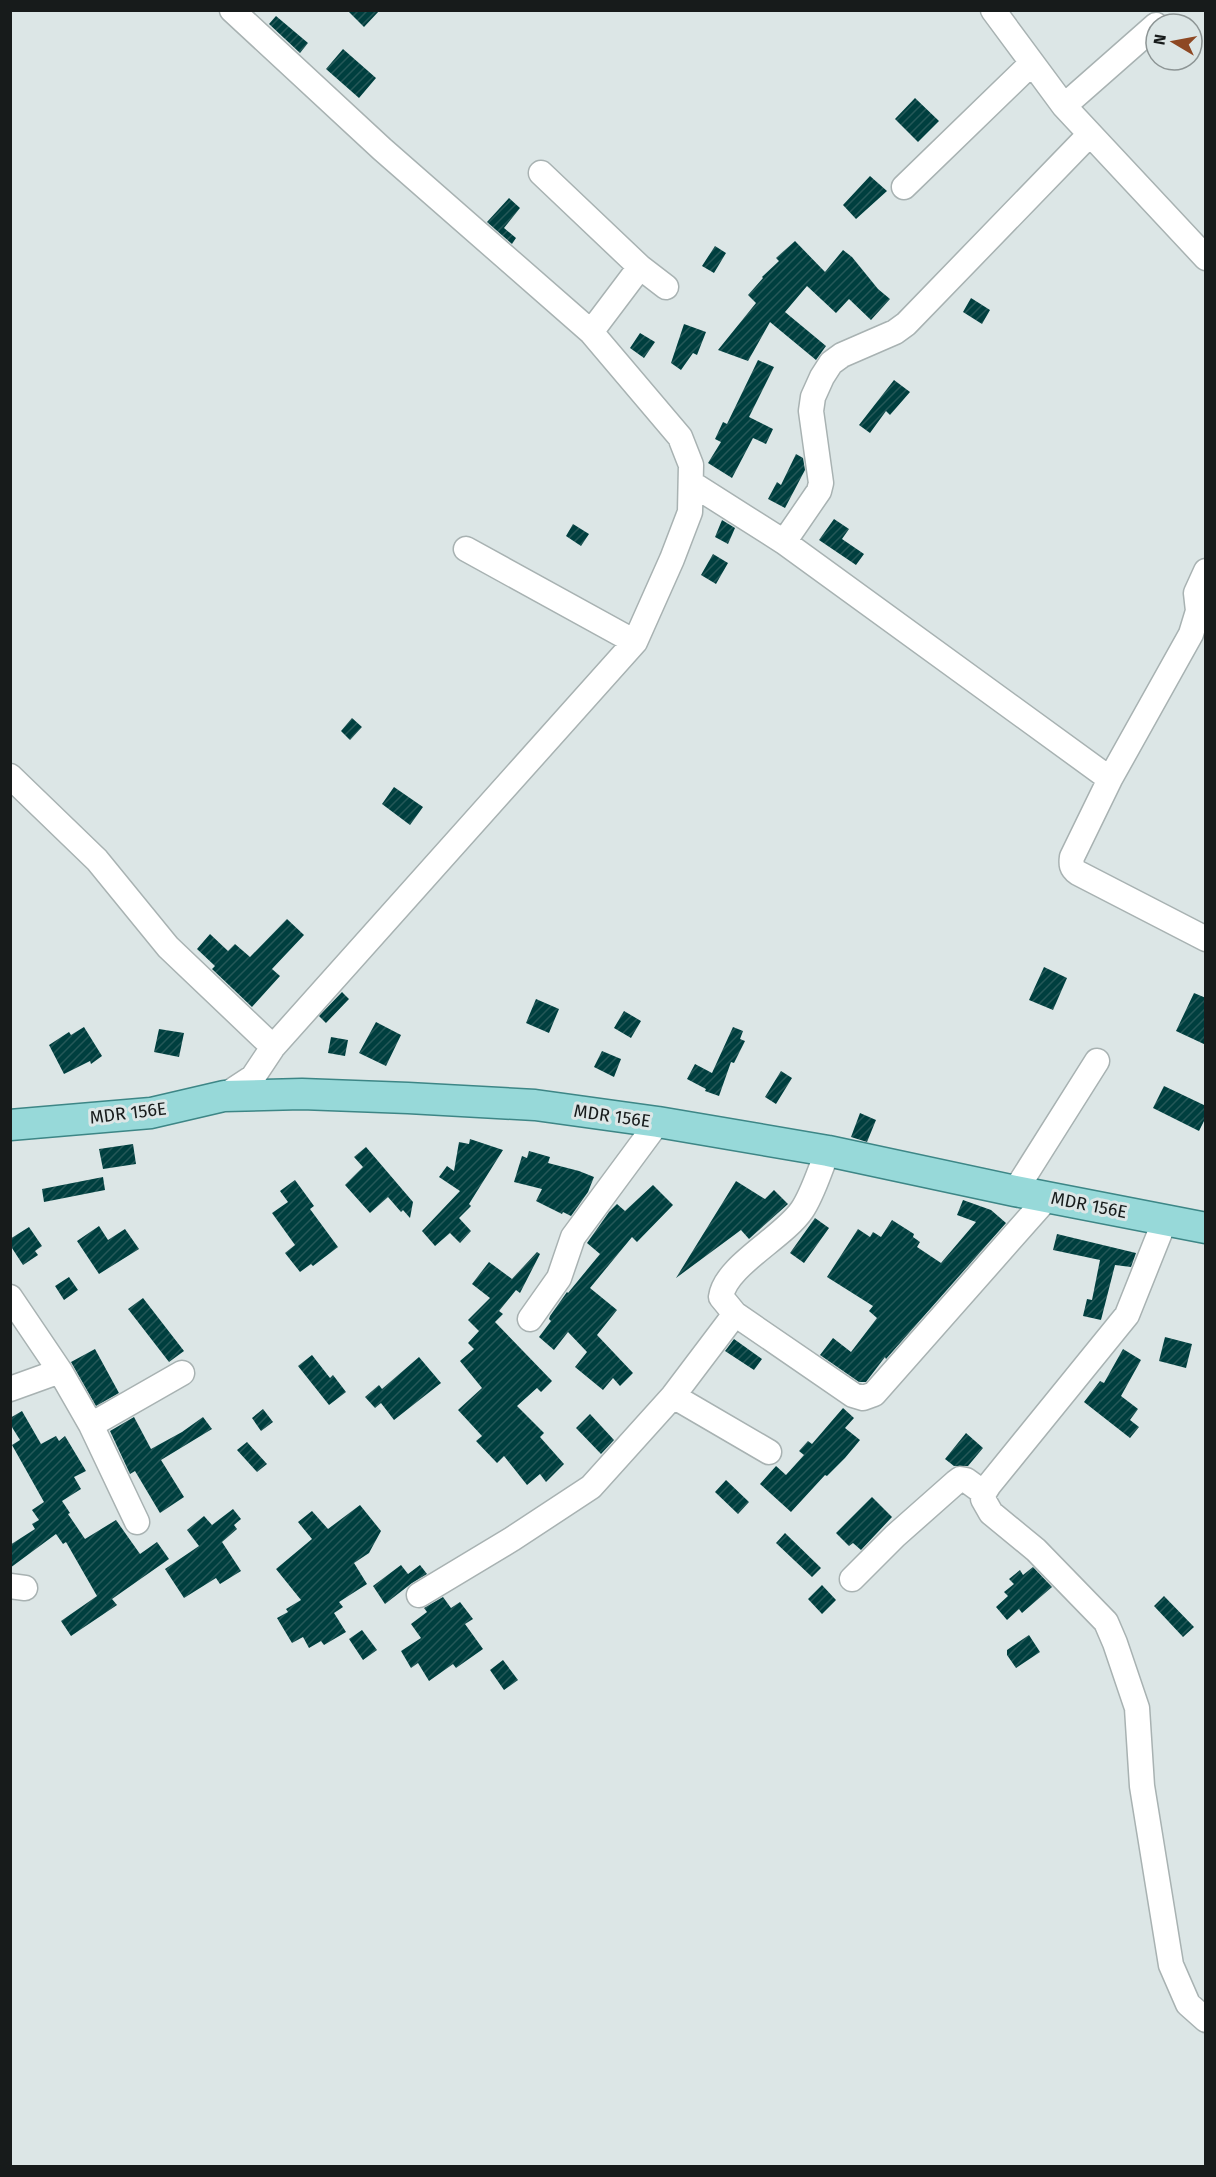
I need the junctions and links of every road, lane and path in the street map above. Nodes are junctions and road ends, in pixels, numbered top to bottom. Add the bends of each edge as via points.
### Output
1 (232, 10) edge
2 (993, 10) edge
3 (1144, 35) edge
4 (1032, 63) junction
5 (1064, 105) junction
6 (1090, 134) junction
7 (541, 173) dead end
8 (904, 187) dead end
9 (1206, 258) edge
10 (640, 267) junction
11 (666, 287) dead end
12 (591, 332) junction
13 (691, 483) junction
14 (784, 542) junction
15 (466, 549) dead end
16 (1206, 571) edge
17 (634, 642) junction
18 (10, 776) edge
19 (1110, 779) junction
20 (1206, 939) edge
21 (273, 1047) junction
22 (1097, 1061) dead end
23 (224, 1096) junction
24 (658, 1122) junction
25 (10, 1125) edge
26 (828, 1150) junction
27 (1015, 1191) junction
28 (1048, 1197) junction
29 (1165, 1220) junction
30 (1206, 1227) edge
31 (10, 1297) edge
32 (735, 1314) junction
33 (530, 1319) dead end
34 (60, 1371) junction
35 (182, 1373) dead end
36 (10, 1389) edge
37 (673, 1396) junction
38 (91, 1425) junction
39 (769, 1452) dead end
40 (984, 1493) junction
41 (138, 1522) dead end
42 (852, 1579) dead end
43 (419, 1594) dead end
44 (1206, 2020) edge

1 - 12 street via 382,149
2 - 4 street
3 - 5 street
4 - 5 street
4 - 8 street
5 - 6 street
6 - 9 street
6 - 14 street via 906,324 831,363 813,397 811,411 821,472 819,491
7 - 10 street
10 - 11 street
10 - 12 street
12 - 13 street via 680,436 691,465
13 - 14 street
13 - 17 street via 690,512
14 - 19 street
15 - 17 street
16 - 19 street via 1196,593 1198,610 1191,634
17 - 21 street
18 - 21 street via 97,860 168,947
19 - 20 street via 1072,857 1073,869
21 - 23 street via 254,1077
22 - 27 street
23 - 24 main road, MDR 156E via 408,1098 536,1106
23 - 25 main road, MDR 156E via 152,1113
24 - 26 main road, MDR 156E
24 - 33 street via 573,1237 559,1278
26 - 27 main road, MDR 156E
26 - 32 street via 802,1209 722,1288 721,1297
27 - 28 main road, MDR 156E
28 - 29 main road, MDR 156E
28 - 32 street via 874,1394 863,1398 853,1395
29 - 30 main road, MDR 156E
29 - 40 street via 1127,1315
31 - 34 street
32 - 37 street
34 - 36 street
34 - 38 street
35 - 38 street
37 - 39 street
37 - 43 street via 591,1487
38 - 41 street
40 - 42 street via 960,1479
40 - 44 street via 984,1503 992,1513 1036,1550 1106,1622 1115,1643 1137,1708 1142,1786 1171,1965 1188,2004

